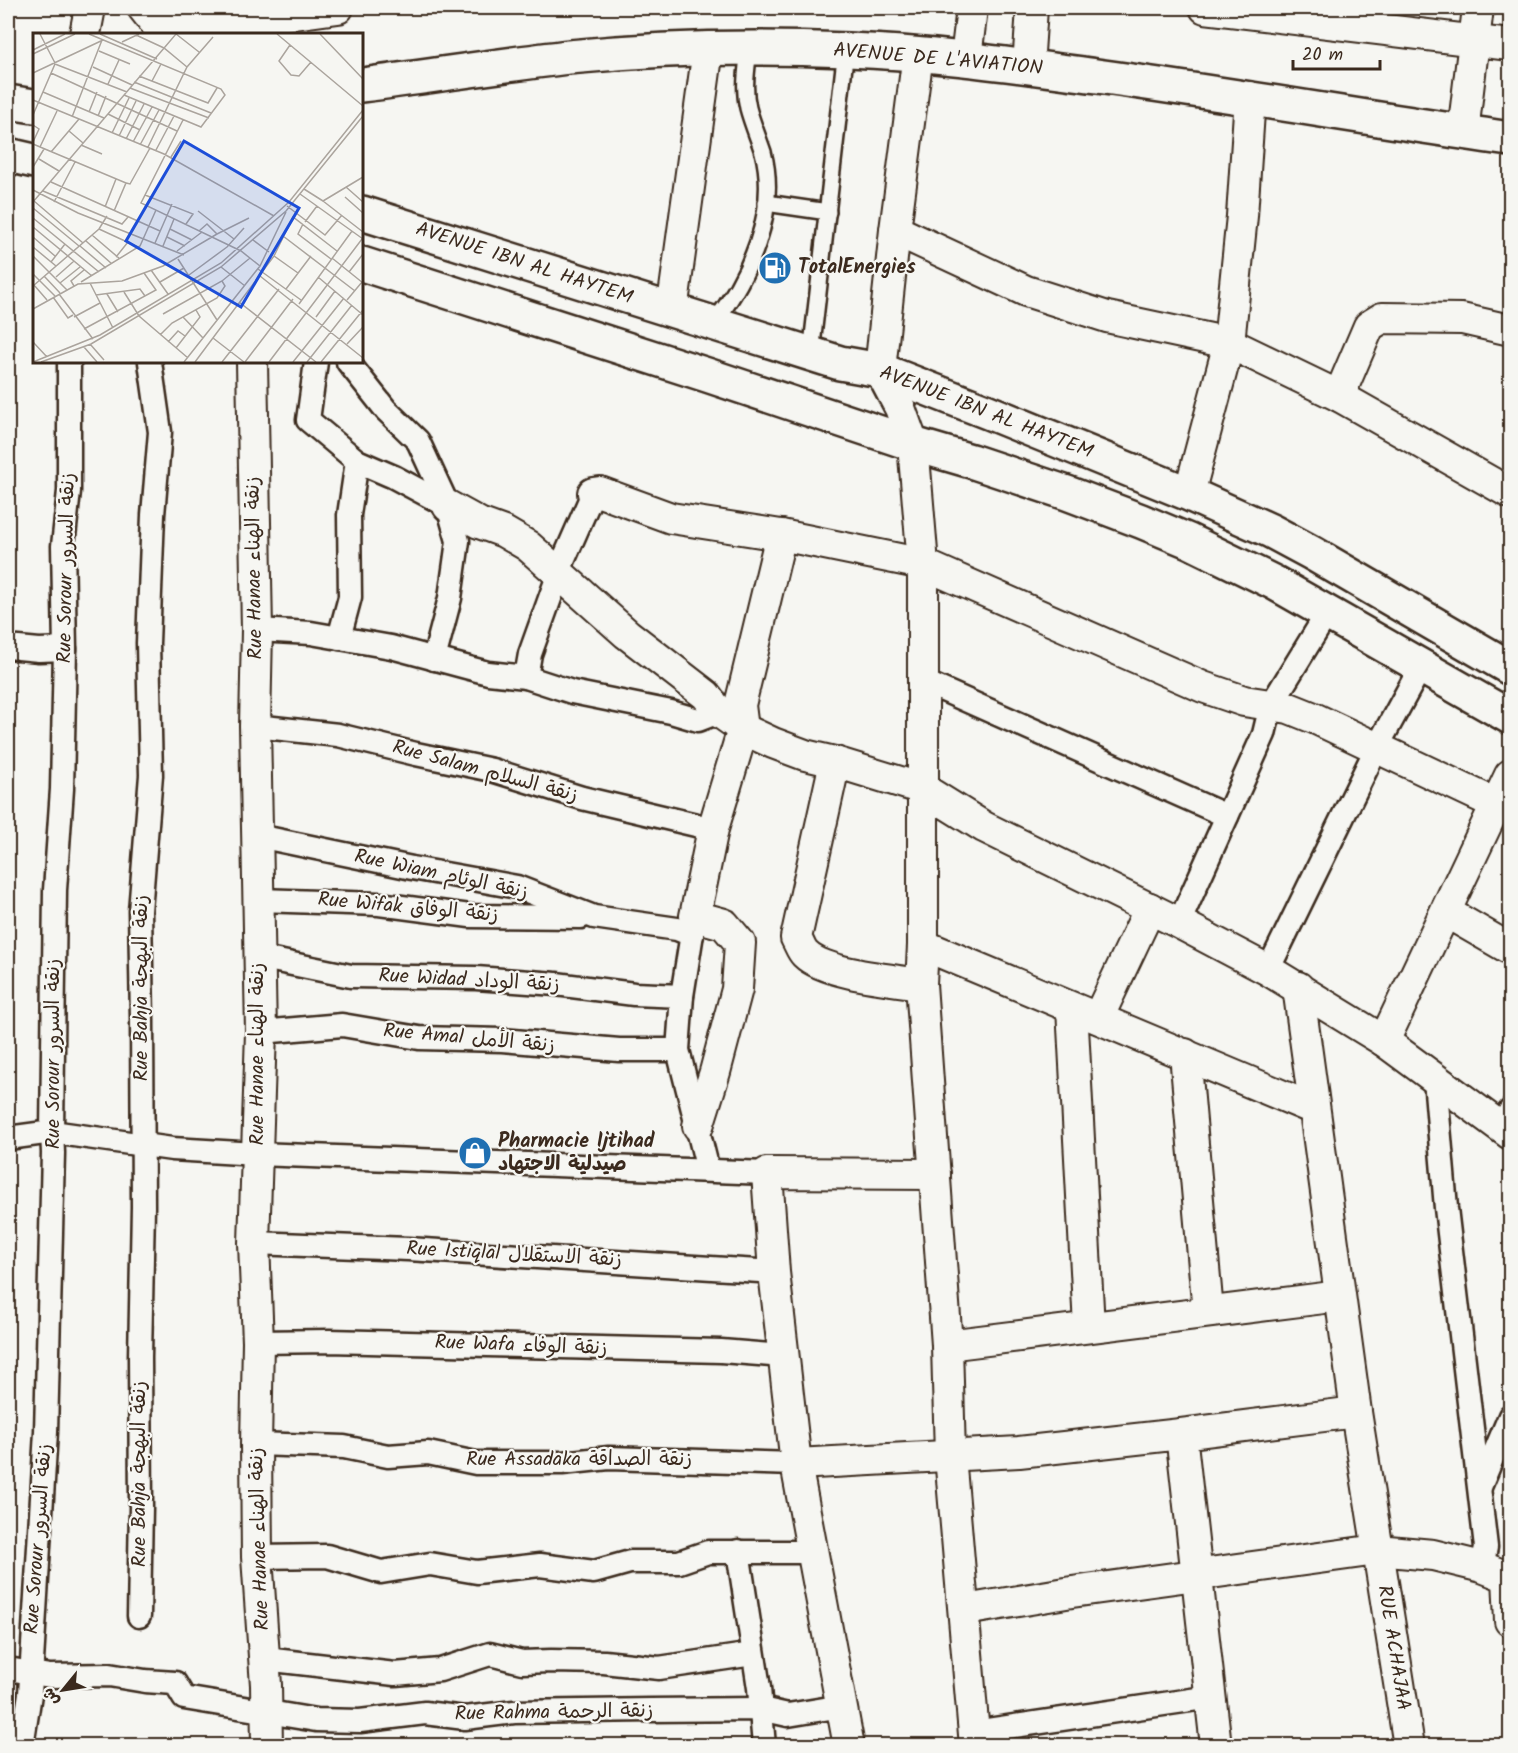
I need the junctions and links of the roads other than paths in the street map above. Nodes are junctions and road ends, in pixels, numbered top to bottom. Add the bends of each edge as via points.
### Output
1 (90, 8) edge
2 (143, 8) edge
3 (338, 8) edge
4 (972, 8) edge
5 (1032, 8) edge
6 (1205, 8) edge
7 (1478, 8) edge
8 (85, 33) edge
9 (1473, 40) junction
10 (1510, 45) edge
11 (749, 48) junction
12 (708, 49) junction
13 (846, 49) junction
14 (918, 54) junction
15 (966, 58) junction
16 (1028, 67) junction
17 (363, 86) edge
18 (1250, 97) junction
19 (8, 102) edge
20 (33, 106) edge
21 (1463, 132) junction
22 (1510, 139) edge
23 (8, 155) edge
24 (33, 161) edge
25 (766, 203) junction
26 (828, 212) junction
27 (363, 213) edge
28 (895, 230) junction
29 (363, 264) edge
30 (672, 311) junction
31 (713, 324) junction
32 (1510, 330) edge
33 (1229, 343) junction
34 (812, 354) junction
35 (69, 363) edge
36 (150, 363) edge
37 (316, 363) edge
38 (349, 363) edge
39 (246, 364) edge
40 (880, 370) junction
41 (1339, 396) junction
42 (913, 444) junction
43 (357, 460) junction
44 (593, 493) joint
45 (1510, 493) edge
46 (1189, 494) junction
47 (448, 506) junction
48 (781, 535) junction
49 (923, 564) junction
50 (560, 574) junction
51 (1328, 612) junction
52 (257, 630) junction
53 (339, 638) junction
54 (8, 647) edge
55 (65, 649) junction
56 (434, 659) junction
57 (1422, 665) junction
58 (1510, 668) edge
59 (526, 677) junction
60 (925, 682) junction
61 (1271, 705) junction
62 (1510, 717) edge
63 (731, 721) junction
64 (255, 726) junction
65 (1376, 749) junction
66 (835, 762) junction
67 (1510, 775) edge
68 (923, 789) junction
69 (1496, 804) junction
70 (1227, 816) junction
71 (714, 829) junction
72 (258, 836) junction
73 (259, 900) junction
74 (1150, 908) junction
75 (1446, 912) junction
76 (594, 917) junction
77 (1179, 923) junction
78 (693, 926) junction
79 (923, 945) junction
80 (1510, 949) edge
81 (258, 957) junction
82 (1268, 970) junction
83 (921, 984) junction
84 (1298, 987) junction
85 (682, 996) junction
86 (1085, 1013) junction
87 (261, 1032) junction
88 (1384, 1041) junction
89 (678, 1050) junction
90 (1185, 1054) junction
91 (1435, 1079) junction
92 (1314, 1109) junction
93 (1508, 1124) edge
94 (698, 1126) junction
95 (52, 1132) junction
96 (8, 1138) edge
97 (142, 1145) junction
98 (257, 1154) junction
99 (708, 1170) junction
100 (767, 1173) junction
101 (934, 1174) junction
102 (254, 1243) junction
103 (774, 1272) junction
104 (1340, 1296) junction
105 (1208, 1312) junction
106 (1089, 1327) junction
107 (258, 1342) junction
108 (947, 1345) junction
109 (784, 1356) junction
110 (1356, 1412) junction
111 (1510, 1416) edge
112 (1181, 1434) junction
113 (256, 1444) junction
114 (950, 1456) junction
115 (796, 1464) junction
116 (1479, 1488) junction
117 (1377, 1550) junction
118 (738, 1551) junction
119 (812, 1552) junction
120 (257, 1557) junction
121 (1195, 1574) junction
122 (1500, 1574) edge
123 (964, 1610) junction
124 (139, 1616) dead end
125 (1510, 1621) edge
126 (753, 1654) junction
127 (265, 1659) junction
128 (8, 1669) edge
129 (30, 1673) junction
130 (1211, 1696) junction
131 (842, 1706) junction
132 (760, 1709) junction
133 (267, 1712) junction
134 (975, 1739) edge
135 (22, 1746) edge
136 (267, 1746) edge
137 (764, 1746) edge
138 (849, 1746) edge
139 (1216, 1746) edge
140 (1409, 1746) edge

1 - 8 street
2 - 3 street via 158,27 184,29
4 - 15 street
5 - 16 street
6 - 9 street
7 - 9 street
9 - 10 street
9 - 21 street
11 - 12 street, AVENUE DE L'AVIATION
11 - 13 street, AVENUE DE L'AVIATION
11 - 25 lane via 745,82 763,153
12 - 17 street, AVENUE DE L'AVIATION via 569,57
12 - 30 street
13 - 14 street, AVENUE DE L'AVIATION
13 - 26 lane
14 - 15 street, AVENUE DE L'AVIATION
14 - 28 street
15 - 16 street, AVENUE DE L'AVIATION
16 - 18 street, AVENUE DE L'AVIATION
18 - 21 street, AVENUE DE L'AVIATION
18 - 33 street
19 - 20 street
21 - 22 street, AVENUE DE L'AVIATION
23 - 24 street
25 - 26 lane
25 - 31 lane via 762,230 743,280
26 - 34 lane
27 - 30 street, AVENUE IBN AL HAYTEM
28 - 33 street via 1026,291 1107,317
28 - 40 street
29 - 42 street
30 - 31 street, AVENUE IBN AL HAYTEM
31 - 34 street, AVENUE IBN AL HAYTEM
32 - 41 street via 1462,319 1382,318 1369,326
33 - 41 street
33 - 46 street
34 - 40 street, AVENUE IBN AL HAYTEM
35 - 55 street, Rue Sorour زنقة السرور via 69,491 63,546
36 - 97 street, Rue Bahja زنقة البهجة via 160,432 148,643 151,775 140,911
37 - 43 street via 308,420
38 - 47 street via 386,410 418,441
39 - 52 street, Rue Hanae زنقة الهناء
40 - 42 street
40 - 46 street, AVENUE IBN AL HAYTEM
41 - 45 street
42 - 49 street
42 - 51 street via 1141,521 1236,563
43 - 47 street
43 - 53 street via 349,515 350,597
44 - 48 street via 600,492 671,518
44 - 50 street
46 - 58 street, AVENUE IBN AL HAYTEM via 1302,547
47 - 50 street via 528,546
47 - 56 street via 458,541 450,598
48 - 49 street
48 - 63 street via 740,705
49 - 60 street
49 - 61 street via 1203,687 1232,698
50 - 59 street via 530,654
50 - 63 street via 649,653 706,695
51 - 57 street
51 - 61 street
52 - 53 street
52 - 64 street, Rue Hanae زنقة الهناء
53 - 56 street
54 - 55 street
55 - 95 street, Rue Sorour زنقة السرور via 55,890
56 - 59 street via 488,673
57 - 62 street
57 - 65 street
59 - 63 street via 573,692 698,720
60 - 68 street
60 - 70 street
61 - 65 street via 1314,718
61 - 70 street via 1264,734
63 - 66 street via 784,747
63 - 71 street
64 - 71 street, Rue Salam زنقة السلام via 338,735 492,770 582,798
64 - 72 street, Rue Hanae زنقة الهناء
65 - 69 street
65 - 82 street
66 - 68 street
66 - 83 street via 796,938 805,954 845,972
67 - 69 street
68 - 74 street via 984,827
68 - 79 street
69 - 75 street
70 - 77 street
71 - 78 street
72 - 73 street, Rue Hanae زنقة الهناء
72 - 76 street, Rue Wiam زنقة الوئام via 517,887
73 - 76 street, Rue Wifak زنقة الوفاق via 379,904 470,916
73 - 81 street, Rue Hanae زنقة الهناء
74 - 77 street
74 - 86 street
75 - 80 street
75 - 88 street
76 - 78 street, Rue Wiam زنقة الوئام via 677,929
77 - 82 street
78 - 85 street
78 - 94 street via 724,924 740,943 737,989
79 - 83 street
79 - 86 street
81 - 85 street, Rue Widad زنقة الوداد via 351,976 476,978
81 - 87 street, Rue Hanae زنقة الهناء
82 - 84 street
83 - 101 street
84 - 88 street
84 - 92 street, RUE ACHAJAA
85 - 89 street
86 - 90 street
86 - 106 street
87 - 89 street, Rue Amal زنقة الأمل via 342,1026 419,1038
87 - 98 street, Rue Hanae زنقة الهناء
88 - 91 street
89 - 94 street
90 - 92 street
90 - 105 street
91 - 93 street
91 - 116 street
92 - 104 street, RUE ACHAJAA
94 - 99 street
95 - 96 street
95 - 97 street
95 - 129 street, Rue Sorour زنقة السرور via 46,1432
97 - 98 street
97 - 124 street, Rue Bahja زنقة البهجة
98 - 99 street
98 - 102 street, Rue Hanae زنقة الهناء
99 - 100 street
100 - 101 street
100 - 103 street
101 - 108 street
102 - 103 street, Rue Istiqlal زنقة الاستقلال
102 - 107 street, Rue Hanae زنقة الهناء
103 - 109 street
104 - 105 street
104 - 110 street, RUE ACHAJAA
105 - 106 street
106 - 108 street
107 - 109 street, Rue Wafa زنقة الوفاء via 721,1351
107 - 113 street, Rue Hanae زنقة الهناء
108 - 114 street
109 - 115 street
110 - 112 street
110 - 117 street, RUE ACHAJAA
111 - 116 street
112 - 114 street
112 - 121 street
113 - 115 street, Rue Assadaka زنقة الصداقة via 344,1447 388,1456 428,1453 476,1463 562,1463 609,1458
113 - 120 street, Rue Hanae زنقة الهناء
114 - 115 street
114 - 123 street
115 - 119 street
116 - 122 street via 1486,1547
117 - 121 street
117 - 122 street via 1433,1555
117 - 140 street, RUE ACHAJAA
118 - 119 street
118 - 120 street via 708,1552 679,1562 630,1563 594,1572 540,1565 477,1572 430,1564 381,1572 327,1556
118 - 126 street
119 - 131 street
120 - 127 street, Rue Hanae زنقة الهناء
121 - 123 street
121 - 130 street
122 - 125 street
123 - 134 street
126 - 127 street via 659,1668 551,1660 522,1662 490,1653 440,1670 395,1674
126 - 132 street
127 - 133 street, Rue Hanae زنقة الهناء
128 - 129 street
129 - 133 street, Rue Rahma زنقة الرحمة via 109,1674 176,1683 184,1698
129 - 135 street, Rue Sorour زنقة السرور
130 - 134 street
130 - 139 street
131 - 132 street, Rue Rahma زنقة الرحمة via 788,1715
131 - 138 street
132 - 133 street, Rue Rahma زنقة الرحمة via 524,1712 465,1718 425,1713 360,1721
132 - 137 street
133 - 136 street, Rue Hanae زنقة الهناء

